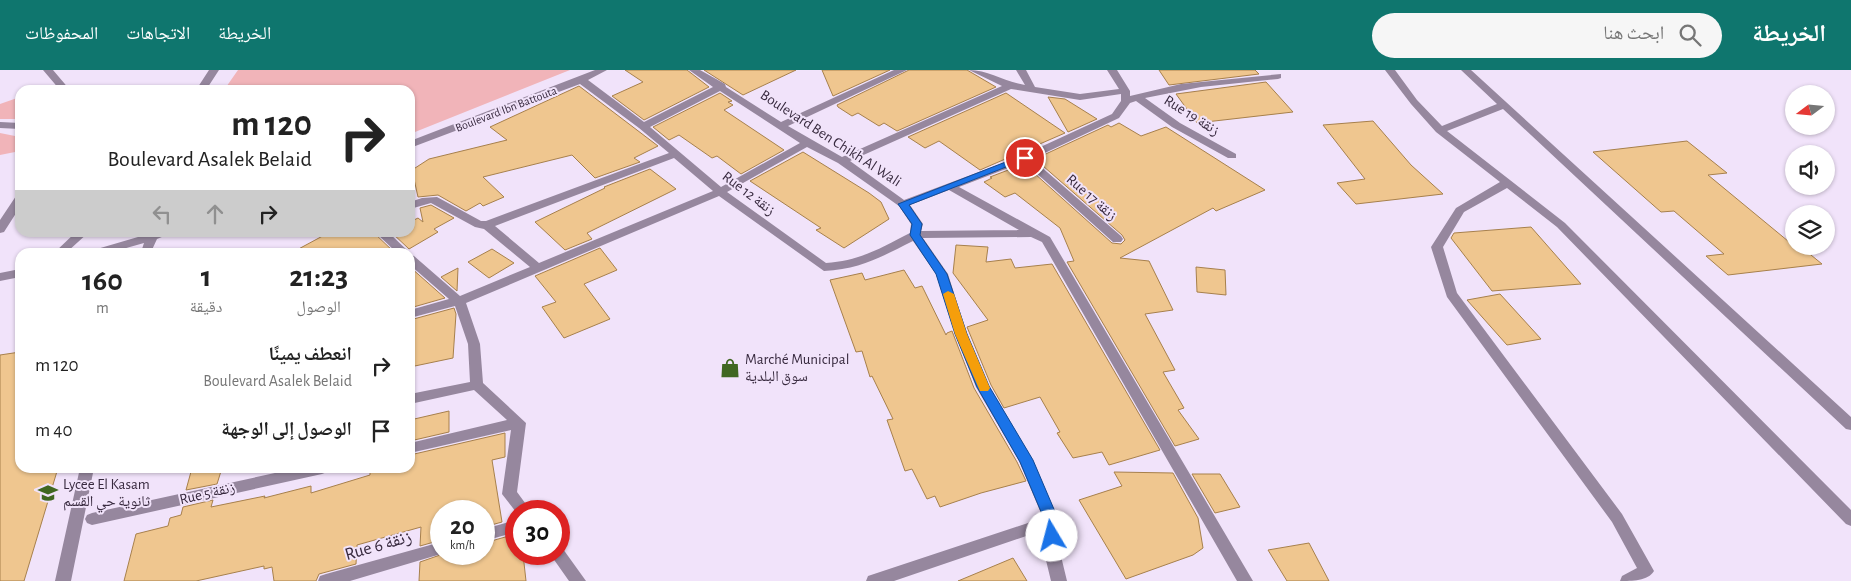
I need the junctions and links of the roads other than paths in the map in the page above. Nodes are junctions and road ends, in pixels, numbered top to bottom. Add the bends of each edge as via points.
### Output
1 (48, 70) edge
2 (214, 70) edge
3 (602, 70) edge
4 (694, 70) edge
5 (902, 70) edge
6 (974, 70) edge
7 (1021, 70) edge
8 (1112, 70) edge
9 (1390, 70) edge
10 (1466, 70) edge
11 (1275, 73) edge
12 (581, 80) junction
13 (61, 85) edge
14 (204, 85) edge
15 (722, 86) junction
16 (1010, 86) junction
17 (1031, 88) junction
18 (1125, 96) junction
19 (1137, 97) junction
20 (1504, 105) junction
21 (0, 125) edge
22 (15, 126) edge
23 (643, 126) junction
24 (781, 126) junction
25 (1440, 130) junction
26 (415, 143) edge
27 (807, 143) junction
28 (676, 154) junction
29 (1232, 156) dead end
30 (1025, 158) junction
31 (842, 161) junction
32 (1507, 182) junction
33 (951, 188) junction
34 (720, 192) junction
35 (903, 204) junction
36 (415, 205) edge
37 (15, 206) edge
38 (487, 226) junction
39 (0, 229) edge
40 (1035, 233) junction
41 (915, 235) junction
42 (78, 237) edge
43 (155, 237) edge
44 (386, 237) edge
45 (152, 238) junction
46 (1118, 239) dead end
47 (65, 248) edge
48 (116, 248) edge
49 (148, 248) edge
50 (398, 248) edge
51 (415, 262) edge
52 (538, 268) junction
53 (15, 274) edge
54 (0, 277) edge
55 (459, 301) junction
56 (415, 313) edge
57 (477, 385) junction
58 (415, 398) edge
59 (519, 423) junction
60 (1851, 425) edge
61 (415, 447) edge
62 (88, 473) edge
63 (299, 473) edge
64 (514, 500) edge
65 (92, 519) dead end
66 (1851, 520) edge
67 (1052, 521) junction
68 (430, 551) edge
69 (566, 565) edge
70 (63, 581) edge
71 (326, 581) edge
72 (578, 581) edge
73 (874, 581) edge
74 (1060, 581) edge
75 (1245, 581) edge
76 (1628, 581) edge

1 - 13 street
2 - 14 street
3 - 12 street, Boulevard Ibn Battouta
4 - 15 street, Boulevard Ben Chikh Al Wali
5 - 24 street
6 - 16 street
7 - 17 street
8 - 18 street
9 - 25 street
10 - 20 street
11 - 19 street
12 - 23 street, Rue 12 زنقة
12 - 26 street, Boulevard Ibn Battouta
15 - 23 street
15 - 24 street, Boulevard Ben Chikh Al Wali
16 - 17 street
16 - 31 street
17 - 18 street via 1080,97
18 - 19 street
18 - 30 street via 1116,116
19 - 29 street, Rue 19 زنقة via 1176,125
20 - 25 street
20 - 60 street
21 - 22 street
23 - 28 street, Rue 12 زنقة
24 - 27 street, Boulevard Ben Chikh Al Wali
25 - 32 street
27 - 31 street, Boulevard Ben Chikh Al Wali
27 - 34 street
28 - 34 street, Rue 12 زنقة
28 - 38 street
30 - 33 street
30 - 46 street, Rue 17 زنقة
31 - 35 street, Boulevard Ben Chikh Al Wali
32 - 66 street via 1561,225
32 - 76 street via 1460,210 1437,247 1451,294 1617,518 1646,571
33 - 35 street
33 - 40 street
34 - 41 street, Rue 12 زنقة via 824,266 864,261
34 - 52 street
35 - 41 street, Boulevard Ben Chikh Al Wali via 917,224
36 - 38 street via 434,199
37 - 39 street
38 - 52 street
40 - 41 street
40 - 75 street via 1046,240
41 - 67 street, Boulevard Ben Chikh Al Wali via 942,274 961,334 983,387 1026,460
42 - 47 street
43 - 45 street
44 - 50 street
45 - 48 street
45 - 49 street
51 - 55 street
52 - 55 street
53 - 54 street
55 - 56 street
55 - 57 street via 474,344
57 - 58 street
57 - 59 street
59 - 61 street
59 - 64 street via 509,494
62 - 70 street
63 - 65 street, Rue 5 زنقة
67 - 73 street
67 - 74 street, Boulevard Ben Chikh Al Wali via 1052,552
68 - 71 street, Rue 6 زنقة
69 - 72 street

